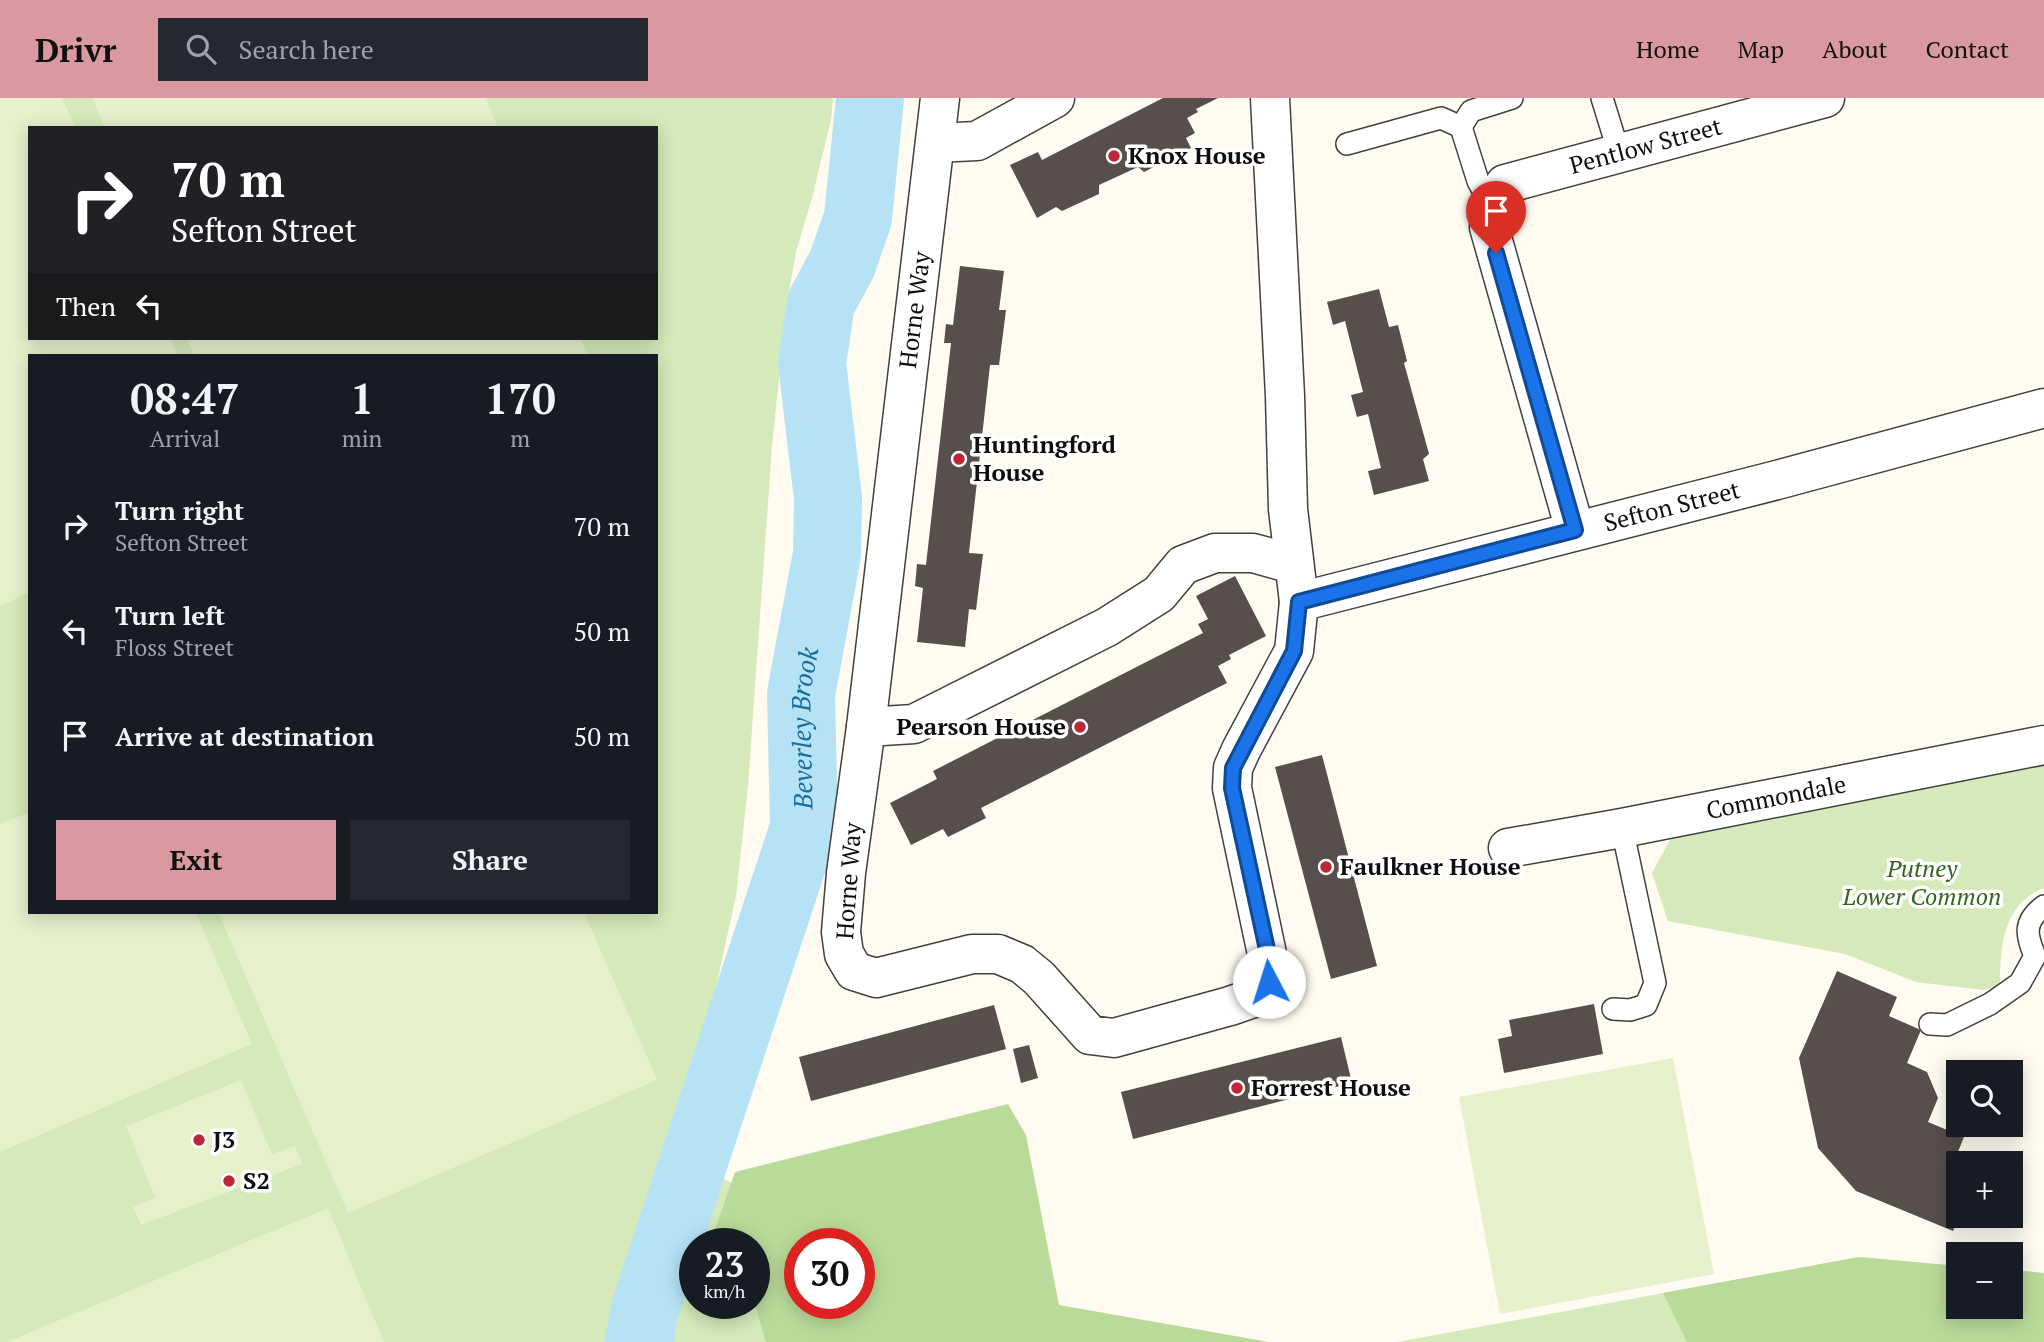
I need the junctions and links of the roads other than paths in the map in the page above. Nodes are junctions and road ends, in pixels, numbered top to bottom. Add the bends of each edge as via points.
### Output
1 (940, 98) edge
2 (1055, 98) edge
3 (1270, 98) edge
4 (1512, 98) edge
5 (1602, 98) edge
6 (1825, 98) edge
7 (1461, 127) junction
8 (935, 143) junction
9 (1347, 144) dead end
10 (1619, 153) junction
11 (1498, 195) junction
12 (2044, 408) edge
13 (1575, 530) junction
14 (1293, 564) junction
15 (1299, 602) junction
16 (866, 727) junction
17 (2044, 745) edge
18 (1622, 828) junction
19 (1508, 848) dead end
20 (2044, 906) edge
21 (2040, 956) edge
22 (1613, 1009) dead end
23 (1930, 1024) dead end

1 - 8 street, Horne Way
2 - 8 street via 977,141
3 - 14 street, Horne Way
4 - 7 lane via 1471,111
5 - 10 lane
6 - 10 street, Pentlow Street
7 - 9 lane via 1441,118
7 - 11 lane via 1478,181
8 - 16 street, Horne Way
10 - 11 street, Pentlow Street
11 - 13 street via 1489,227
12 - 13 street, Sefton Street
13 - 15 street, Sefton Street
14 - 15 street, Horne Way
14 - 16 street via 1253,553 1215,553 1183,565 1160,594 1107,627 914,724
15 - 16 street, Horne Way via 1294,651 1233,768 1232,788 1268,954 1269,982 1259,996 1230,1006 1114,1038 1090,1035 1039,978 998,954 972,954 876,978 854,971 844,954 841,932
17 - 18 street, Commondale
18 - 19 street, Commondale
18 - 22 lane via 1655,983 1646,1005
20 - 21 lane via 2028,926 2027,937
21 - 23 lane via 2020,984 1990,1004 1947,1025

